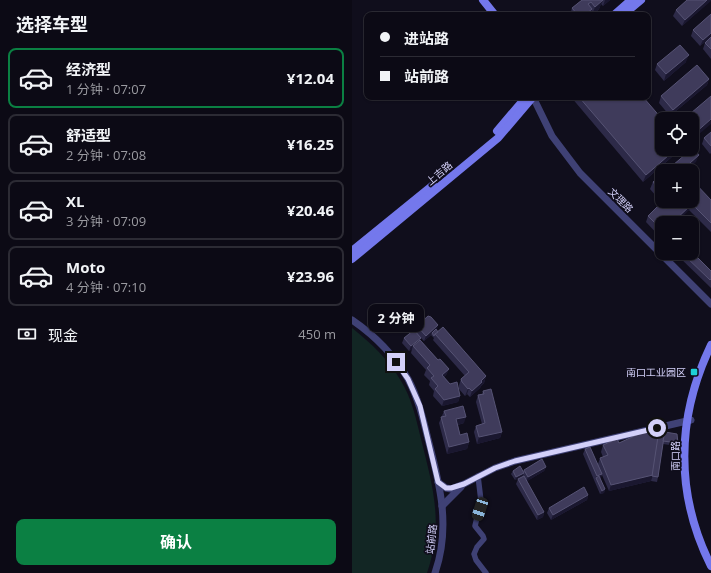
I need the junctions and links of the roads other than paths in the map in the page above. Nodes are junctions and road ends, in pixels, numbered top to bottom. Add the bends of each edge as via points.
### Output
1 (483, 0) edge
2 (488, 0) edge
3 (631, 0) edge
4 (641, 0) edge
5 (493, 12) edge
6 (498, 12) edge
7 (617, 12) edge
8 (627, 12) edge
9 (523, 100) edge
10 (530, 100) edge
11 (534, 100) edge
12 (352, 251) edge
13 (352, 259) edge
14 (711, 304) edge
15 (352, 320) edge
16 (711, 345) edge
17 (711, 356) edge
18 (689, 420) junction
19 (478, 476) junction
20 (438, 482) junction
21 (464, 484) junction
22 (442, 506) junction
23 (711, 556) edge
24 (711, 566) edge
25 (434, 573) edge
26 (486, 573) edge

1 - 5 main road
2 - 6 main road
3 - 7 main road
4 - 8 main road
9 - 12 main road, 上吉路 via 494,134
10 - 13 main road, 上吉路 via 498,138
11 - 14 street, 文理路 via 552,136 580,173
15 - 20 street, 站前路 via 382,346 408,379 420,406
16 - 18 main road, 南口路 via 694,387
17 - 18 main road, 南口路
18 - 19 street via 525,458
18 - 23 main road, 南口路 via 691,490 698,522
18 - 24 main road, 南口路 via 684,454 686,491 694,523
19 - 21 street
19 - 26 street via 481,500 475,526 484,539 476,548 474,556
20 - 21 street via 446,488
20 - 22 street, 站前路
21 - 22 street
22 - 25 street, 站前路 via 443,534

